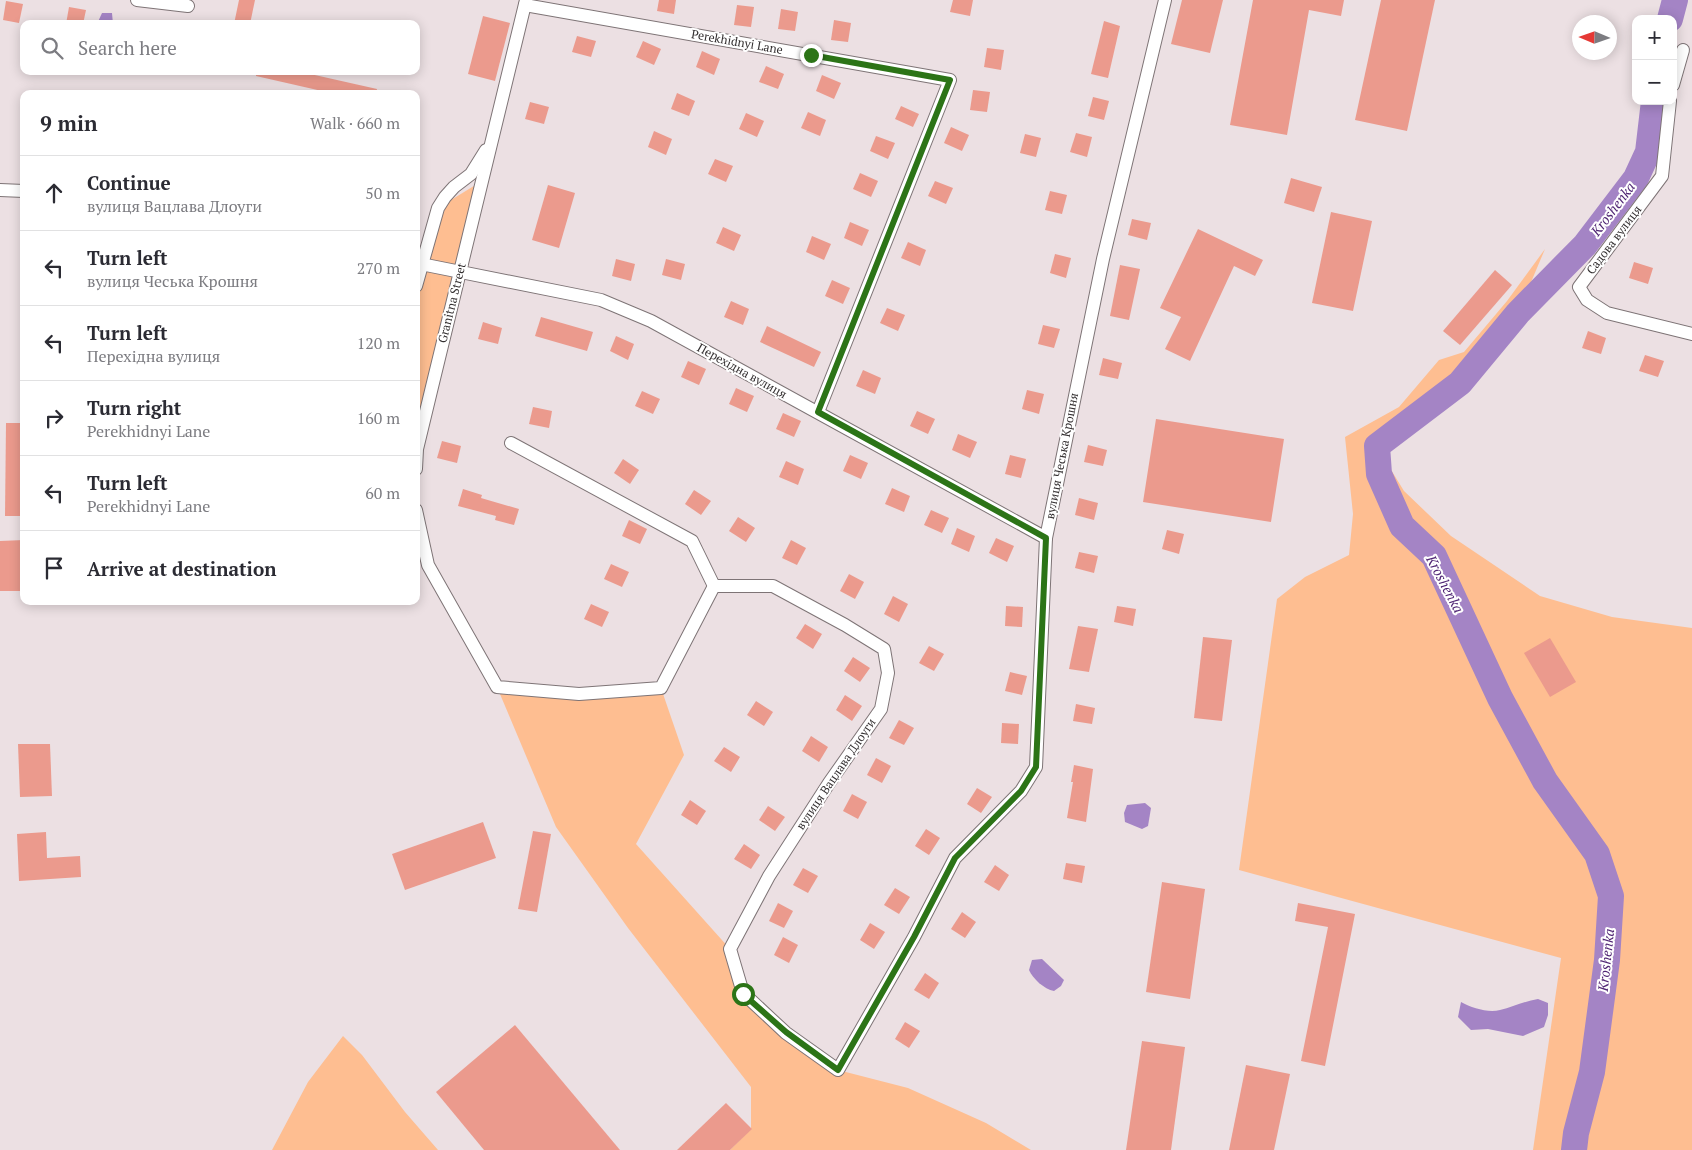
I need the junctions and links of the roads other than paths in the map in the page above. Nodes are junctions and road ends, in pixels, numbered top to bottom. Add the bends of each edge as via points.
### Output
1 (137, 0) edge
2 (1165, 0) edge
3 (526, 3) edge
4 (188, 6) dead end
5 (1683, 50) dead end
6 (1677, 71) edge
7 (1670, 105) edge
8 (493, 137) junction
9 (0, 190) edge
10 (20, 190) edge
11 (420, 264) edge
12 (460, 272) junction
13 (1692, 334) edge
14 (818, 412) junction
15 (420, 437) edge
16 (511, 443) dead end
17 (420, 528) edge
18 (1046, 538) junction
19 (714, 586) junction
20 (838, 1070) joint

1 - 4 street
2 - 18 street, вулиця Чеська Крошня via 1102,258
3 - 8 street, Granitna Street
3 - 14 street, Perekhidnyi Lane via 950,80
5 - 6 street
7 - 13 street, Садова вулиця via 1662,176 1579,286 1587,300 1607,313
8 - 11 street, Granitna Street via 471,174 454,187 438,208
8 - 12 street, Granitna Street
9 - 10 street
11 - 12 street, Перехідна вулиця
12 - 14 street, Перехідна вулиця via 601,300 651,321
12 - 15 street, Granitna Street
14 - 18 street, Перехідна вулиця
16 - 19 street via 692,541
17 - 19 street via 428,565 497,687 579,694 662,688
18 - 20 street, вулиця Чеська Крошня via 1036,767 1021,791 955,858
19 - 20 street, вулиця Вацлава Длоуги via 773,586 884,649 888,673 881,708 768,876 730,949 743,994 786,1032

